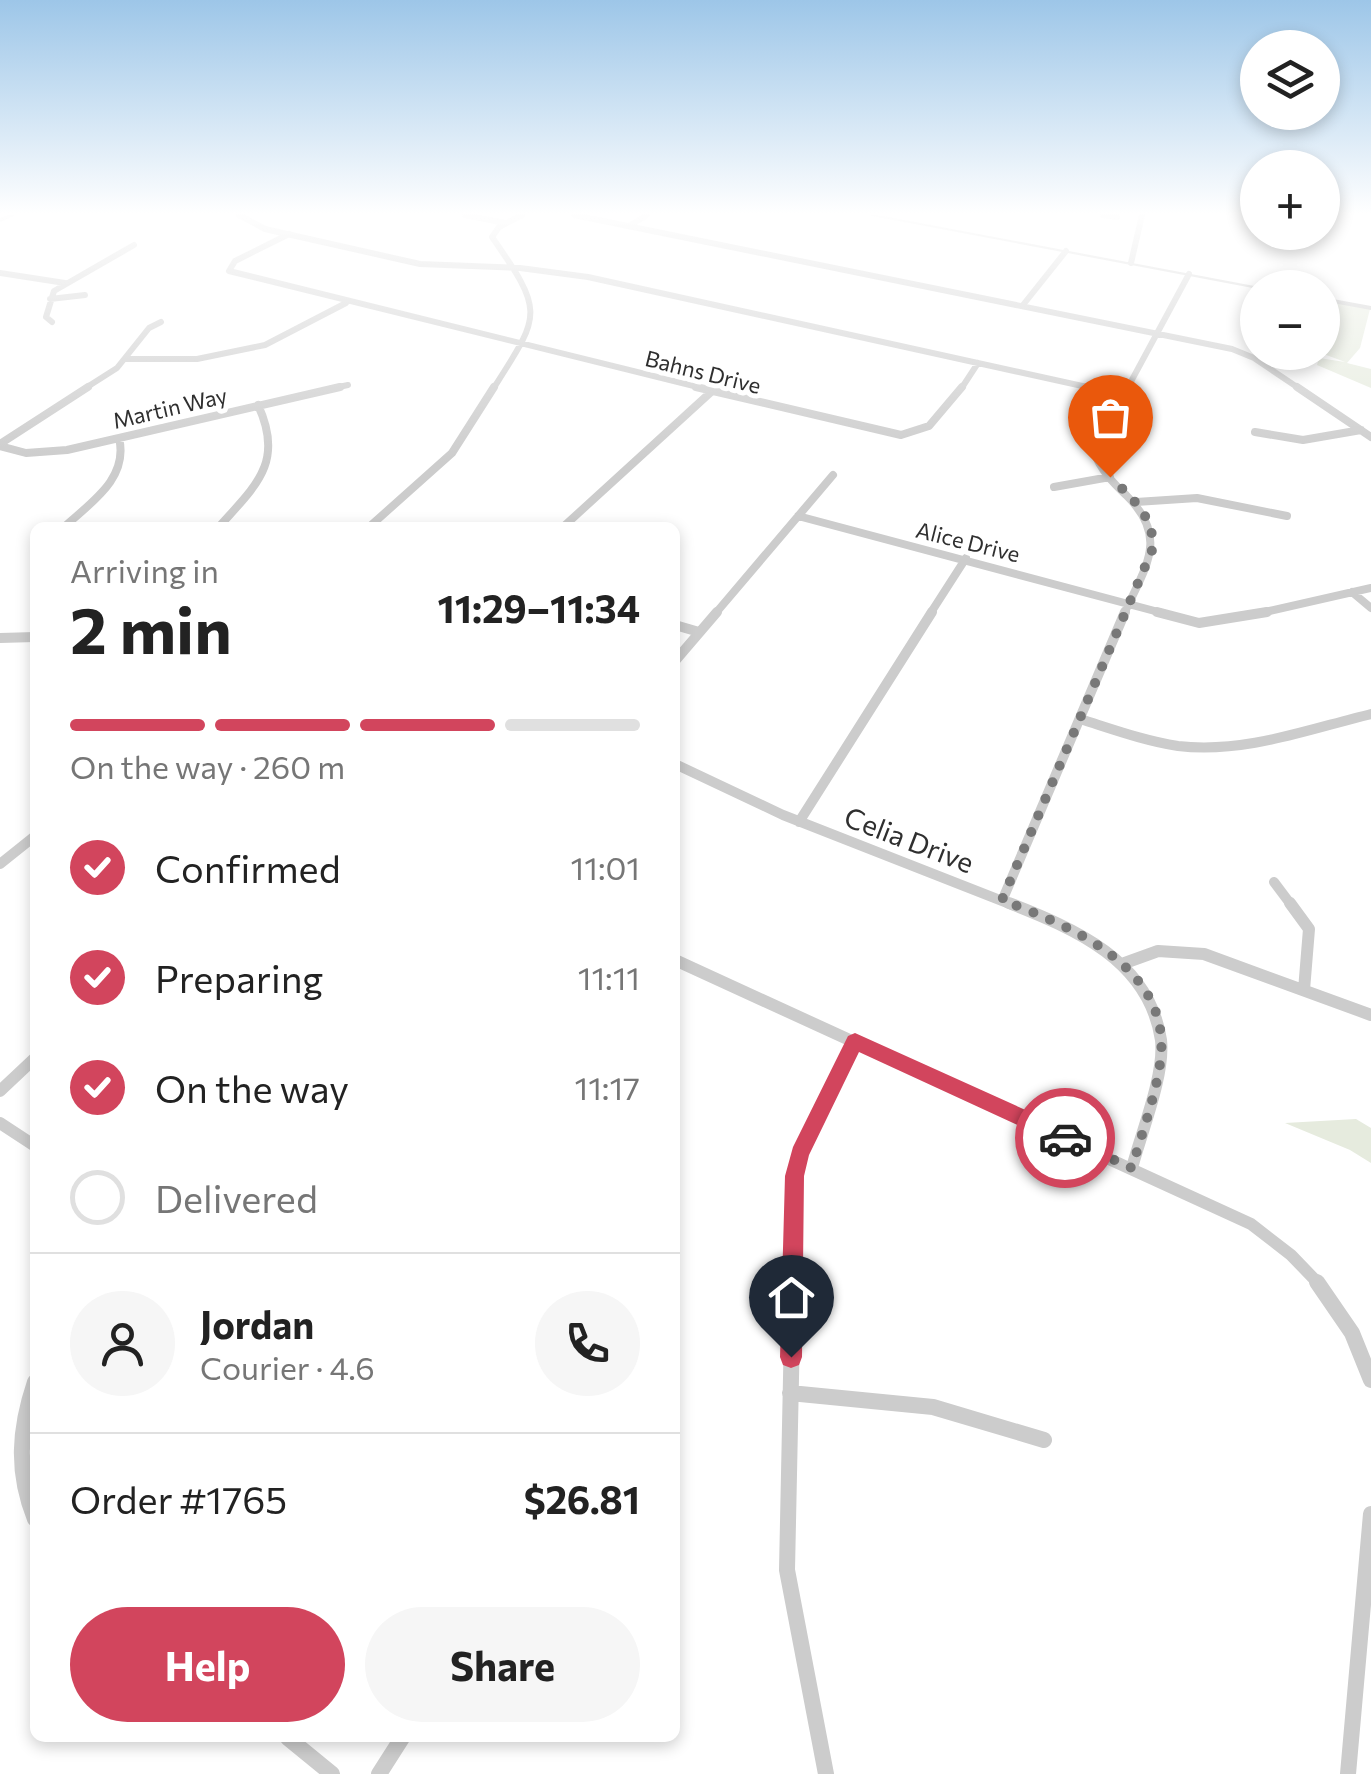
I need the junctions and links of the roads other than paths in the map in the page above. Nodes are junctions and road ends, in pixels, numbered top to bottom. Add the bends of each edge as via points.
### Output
1 (69, 298) edge
2 (330, 298) edge
3 (527, 298) edge
4 (681, 298) edge
5 (988, 298) edge
6 (1030, 298) edge
7 (1176, 298) edge
8 (50, 300) joint
9 (346, 302) junction
10 (1340, 302) edge
11 (1024, 305) junction
12 (1371, 308) edge
13 (52, 322) dead end
14 (161, 322) dead end
15 (1157, 333) junction
16 (522, 345) junction
17 (127, 358) junction
18 (978, 364) junction
19 (348, 385) dead end
20 (711, 392) junction
21 (1122, 396) junction
22 (258, 405) junction
23 (1361, 430) junction
24 (1255, 432) dead end
25 (1371, 437) edge
26 (118, 438) junction
27 (0, 445) edge
28 (833, 475) dead end
29 (1110, 477) junction
30 (1054, 487) dead end
31 (1136, 502) junction
32 (798, 516) junction
33 (1288, 516) dead end
34 (69, 522) edge
35 (223, 522) edge
36 (375, 522) edge
37 (569, 522) edge
38 (966, 558) junction
39 (1371, 588) edge
40 (1352, 592) junction
41 (1129, 605) junction
42 (1371, 608) edge
43 (680, 626) edge
44 (700, 632) junction
45 (30, 637) edge
46 (0, 638) edge
47 (680, 655) edge
48 (1371, 714) edge
49 (1080, 718) junction
50 (680, 766) edge
51 (799, 822) junction
52 (30, 840) edge
53 (0, 864) edge
54 (1274, 882) dead end
55 (1002, 900) junction
56 (680, 962) edge
57 (1122, 964) junction
58 (1304, 990) junction
59 (1371, 1015) edge
60 (855, 1042) junction
61 (30, 1063) edge
62 (0, 1091) edge
63 (0, 1123) edge
64 (30, 1143) edge
65 (1132, 1168) junction
66 (1371, 1380) edge
67 (790, 1394) junction
68 (30, 1401) edge
69 (1044, 1440) dead end
70 (30, 1504) edge
71 (1371, 1514) edge
72 (293, 1742) edge
73 (399, 1742) edge
74 (332, 1774) edge
75 (379, 1774) edge
76 (826, 1774) edge
77 (1348, 1774) edge

1 - 8 street
2 - 9 street, Bahns Drive
3 - 16 street via 533,318
4 - 18 street
5 - 11 street
6 - 11 street
7 - 15 street
8 - 13 street via 46,317
9 - 16 street, Bahns Drive
9 - 17 street via 265,345 190,360
10 - 12 street
11 - 15 street
14 - 17 street
15 - 21 street
15 - 23 street via 1248,356
16 - 20 street, Bahns Drive
16 - 36 street via 452,453
17 - 27 street
18 - 20 street, Bahns Drive via 926,432 911,436
18 - 21 street
19 - 22 street, Martin Way
20 - 37 street
21 - 29 street via 1095,445 1097,463
22 - 26 street, Martin Way
22 - 35 street via 272,436 270,459
23 - 24 street via 1303,440
23 - 25 street
26 - 27 street, Martin Way via 48,452
26 - 34 street via 124,455 116,473
28 - 32 street
29 - 30 street
29 - 31 street
31 - 33 street via 1215,500
31 - 41 street via 1153,548
32 - 38 street, Alice Drive
32 - 44 street
38 - 41 street, Alice Drive
38 - 51 street
39 - 40 street, Alice Drive
40 - 41 street, Alice Drive via 1214,623
40 - 42 street
41 - 49 street
43 - 44 street
44 - 47 street
45 - 46 street
48 - 49 street via 1204,747 1156,742
49 - 55 street
50 - 51 street, Celia Drive
51 - 55 street, Celia Drive
52 - 53 street
54 - 58 street via 1309,929
55 - 57 street, Celia Drive via 1079,932
56 - 60 street
57 - 58 street via 1158,951 1192,951
57 - 65 street, Celia Drive via 1150,1002 1161,1042
58 - 59 street
60 - 65 street
60 - 67 street via 794,1176
61 - 62 street
63 - 64 street
65 - 66 street via 1275,1240 1343,1316
67 - 69 street via 933,1407
67 - 76 street via 788,1570
68 - 70 street via 20,1438
71 - 77 street
72 - 74 street
73 - 75 street

